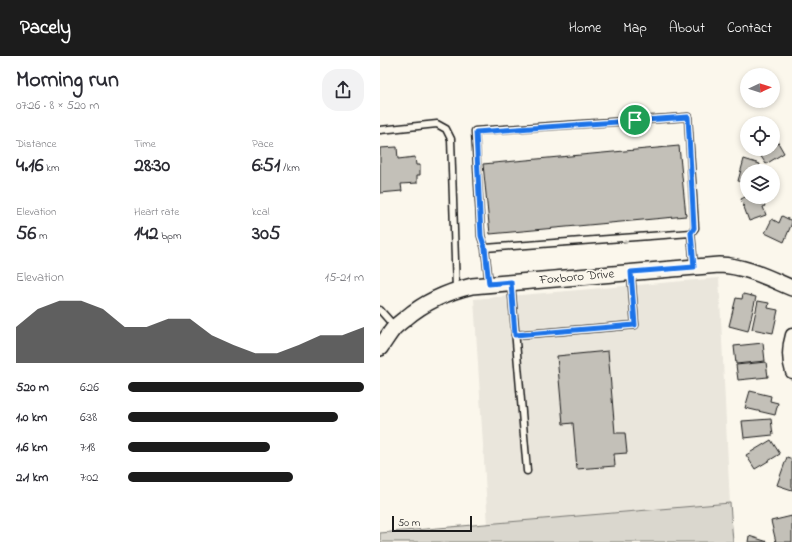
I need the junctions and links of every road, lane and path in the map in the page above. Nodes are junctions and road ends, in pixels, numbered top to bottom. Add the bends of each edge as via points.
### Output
1 (380, 130) edge
2 (691, 233) junction
3 (485, 248) junction
4 (694, 267) junction
5 (631, 272) junction
6 (511, 282) junction
7 (489, 284) junction
8 (792, 288) edge
9 (456, 290) junction
10 (380, 310) edge
11 (395, 327) junction
12 (515, 335) junction
13 (792, 335) edge
14 (380, 348) edge
15 (792, 372) edge
16 (527, 471) dead end

1 - 9 lane via 437,124 446,129 451,139
2 - 3 lane
2 - 3 lane via 694,228 688,117 483,131 476,132 481,236
2 - 4 lane
3 - 7 lane
4 - 5 street, Foxboro Drive
4 - 8 street, Foxboro Drive via 734,266
5 - 6 street, Foxboro Drive
5 - 12 lane via 635,325
6 - 7 street, Foxboro Drive
6 - 12 lane
7 - 9 street, Foxboro Drive
9 - 11 street, Foxboro Drive via 426,303
10 - 11 lane
11 - 14 street, Foxboro Drive
12 - 16 lane
13 - 15 street via 788,350

